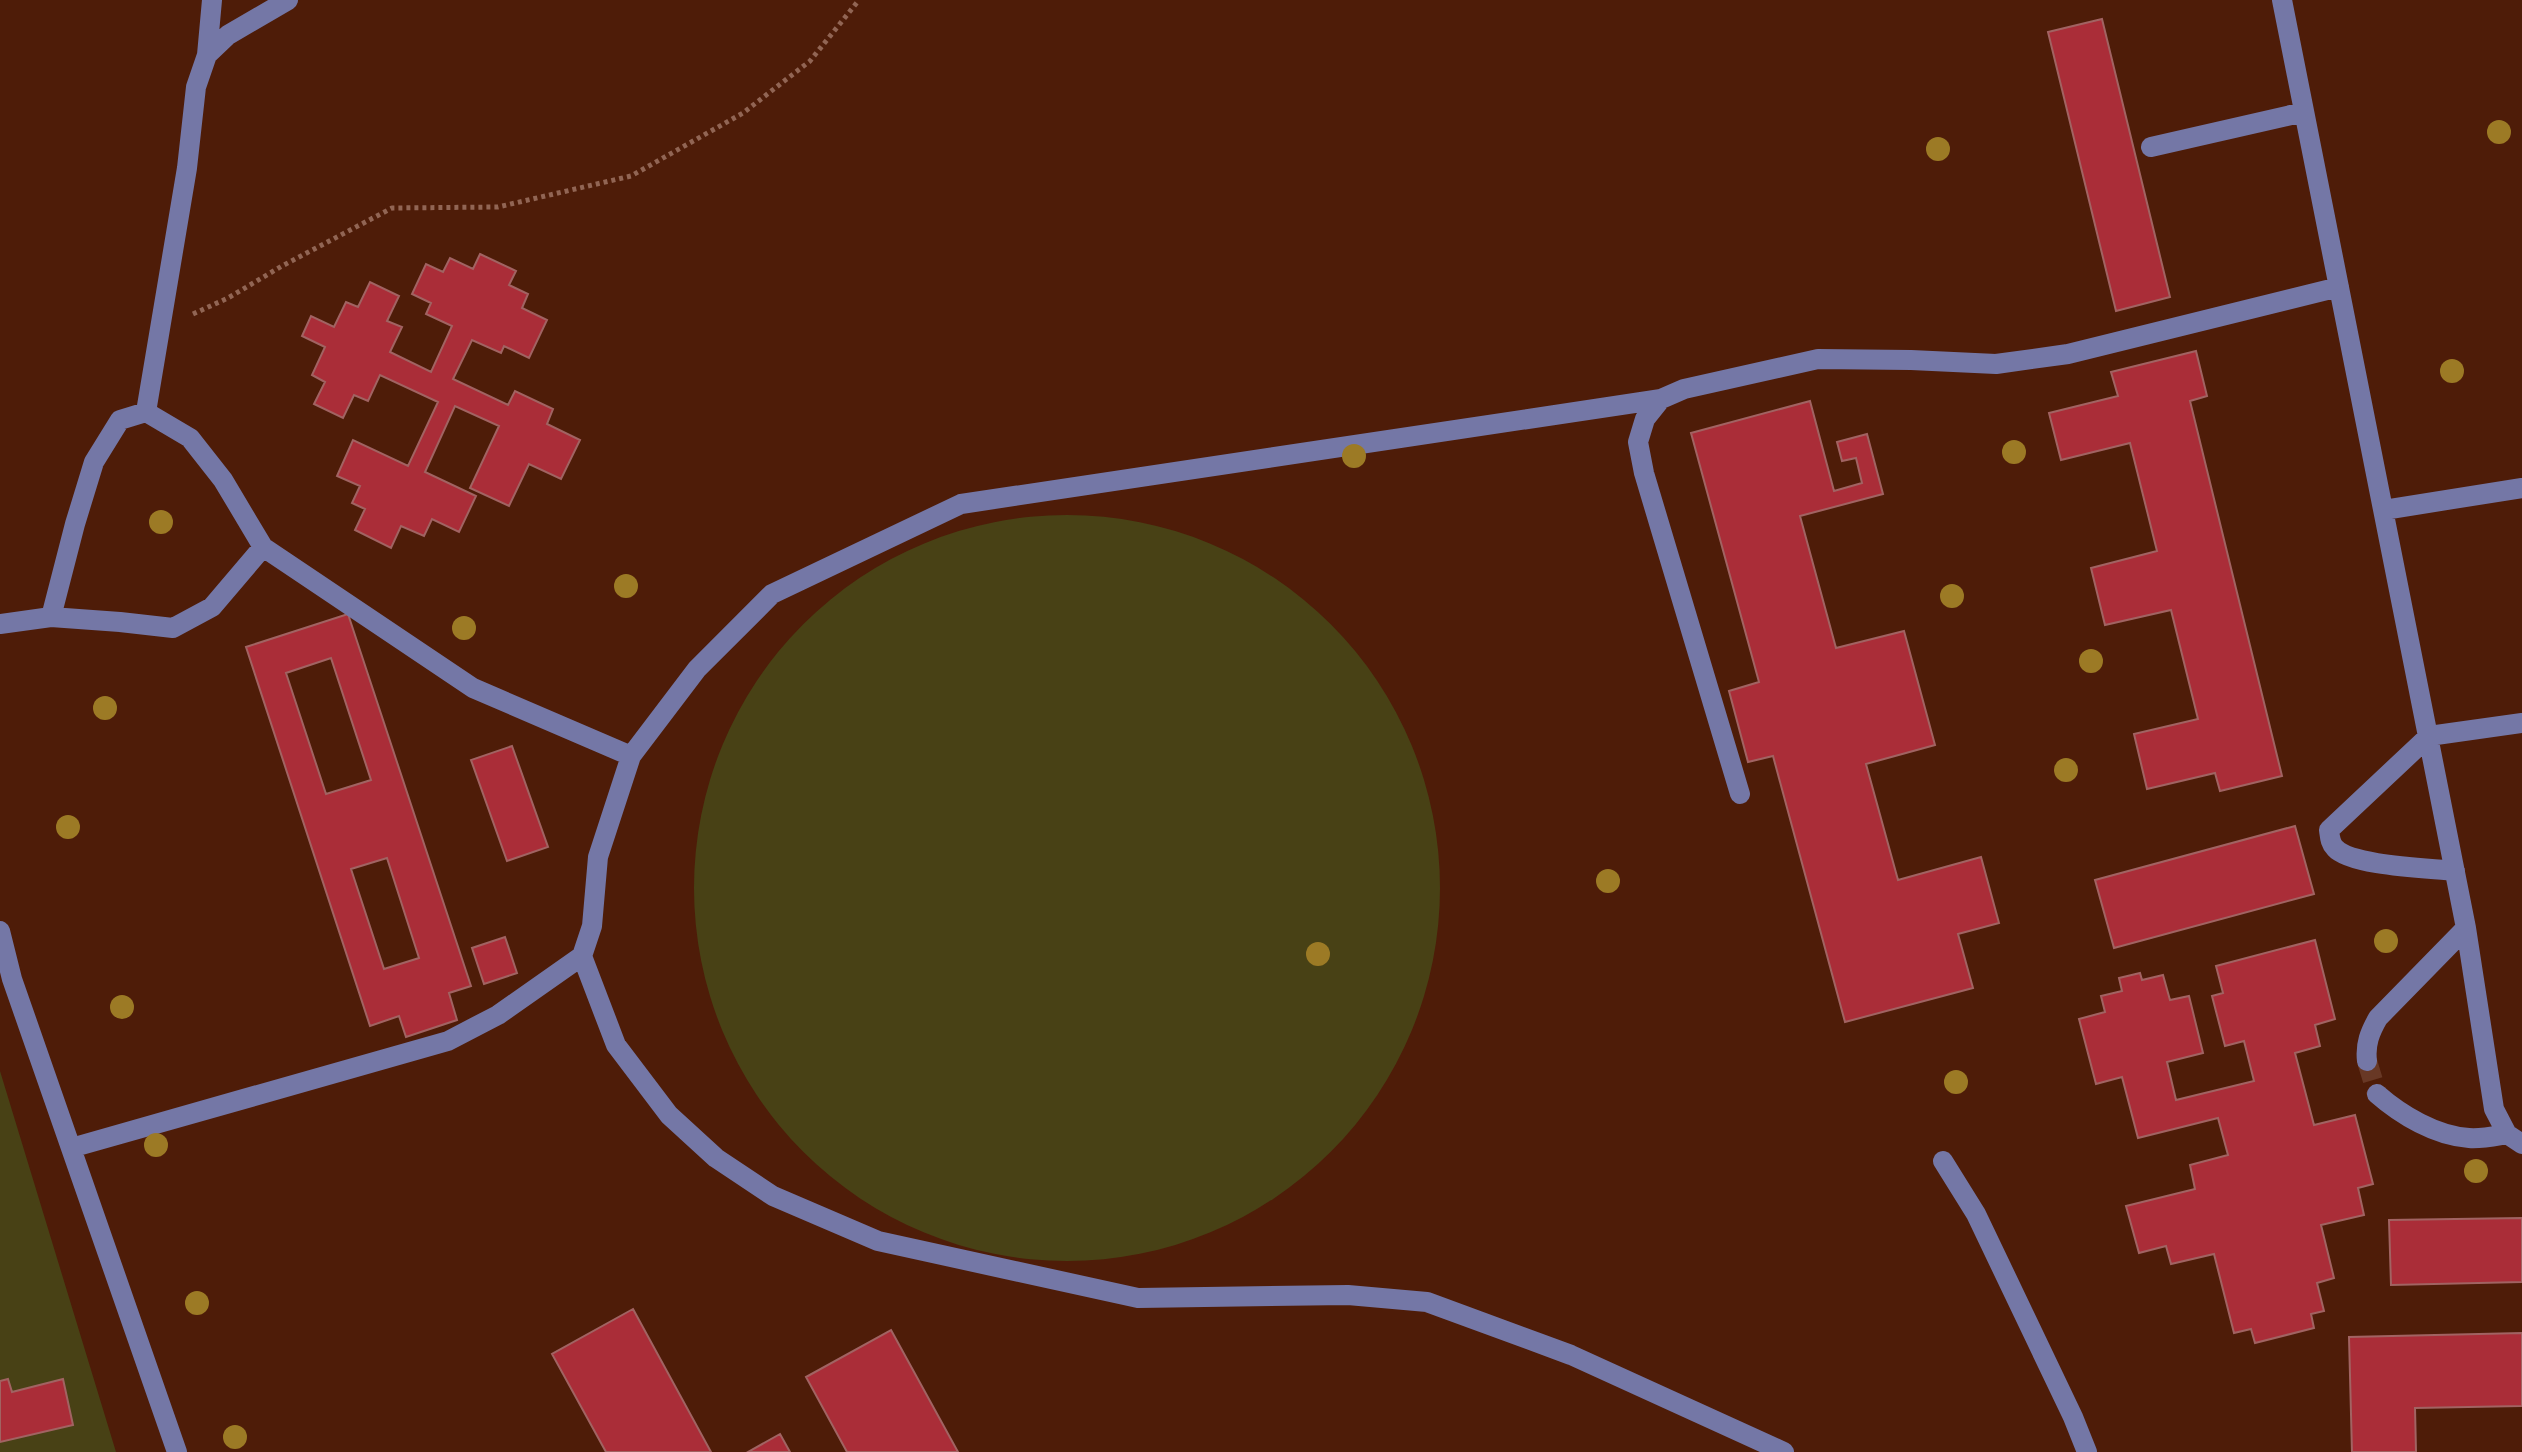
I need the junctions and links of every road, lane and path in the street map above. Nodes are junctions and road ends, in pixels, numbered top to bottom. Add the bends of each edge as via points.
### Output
1 (212, 0) edge
2 (288, 0) edge
3 (859, 0) edge
4 (2282, 0) edge
5 (207, 55) junction
6 (2304, 112) junction
7 (2151, 147) dead end
8 (2339, 287) junction
9 (160, 329) junction
10 (1661, 399) junction
11 (146, 412) junction
12 (2522, 488) edge
13 (2384, 510) junction
14 (263, 547) junction
15 (51, 617) junction
16 (0, 624) edge
17 (2522, 723) edge
18 (2429, 736) junction
19 (631, 756) junction
20 (1740, 794) dead end
21 (2455, 871) junction
22 (2466, 928) junction
23 (0, 931) edge
24 (582, 956) junction
25 (2367, 1061) tunnel mouth
26 (2377, 1094) tunnel mouth
27 (2515, 1139) edge
28 (71, 1148) junction
29 (1943, 1161) dead end
30 (177, 1452) edge
31 (1784, 1452) edge
32 (2087, 1452) edge

1 - 5 street
2 - 5 street via 228,35
3 - 9 path via 810,61 743,113 631,176 498,207 392,208
4 - 6 street
5 - 9 street via 196,87
6 - 7 street
6 - 8 street
8 - 10 street via 2068,354 1996,364 1818,359 1684,389
8 - 13 street
9 - 11 street
10 - 19 street via 961,504 772,594 697,669
10 - 20 street via 1645,419 1638,442
11 - 14 street via 190,438 223,480
11 - 15 street via 120,420 94,462
12 - 13 street
13 - 18 street
14 - 15 street via 212,607 173,628
14 - 19 street via 473,688
15 - 16 street
17 - 18 street
18 - 21 street
18 - 21 street via 2334,823 2330,842 2354,860
19 - 24 street via 598,857 592,926
21 - 22 street
22 - 25 street via 2378,1018 2366,1047
22 - 27 street via 2494,1109
23 - 28 street
24 - 28 street via 498,1015 448,1041
24 - 31 street via 616,1045 669,1115 716,1158 773,1196 878,1241 1138,1298 1348,1295 1427,1302 1571,1355
26 - 27 street via 2448,1135
28 - 30 street
29 - 32 street via 1976,1214

